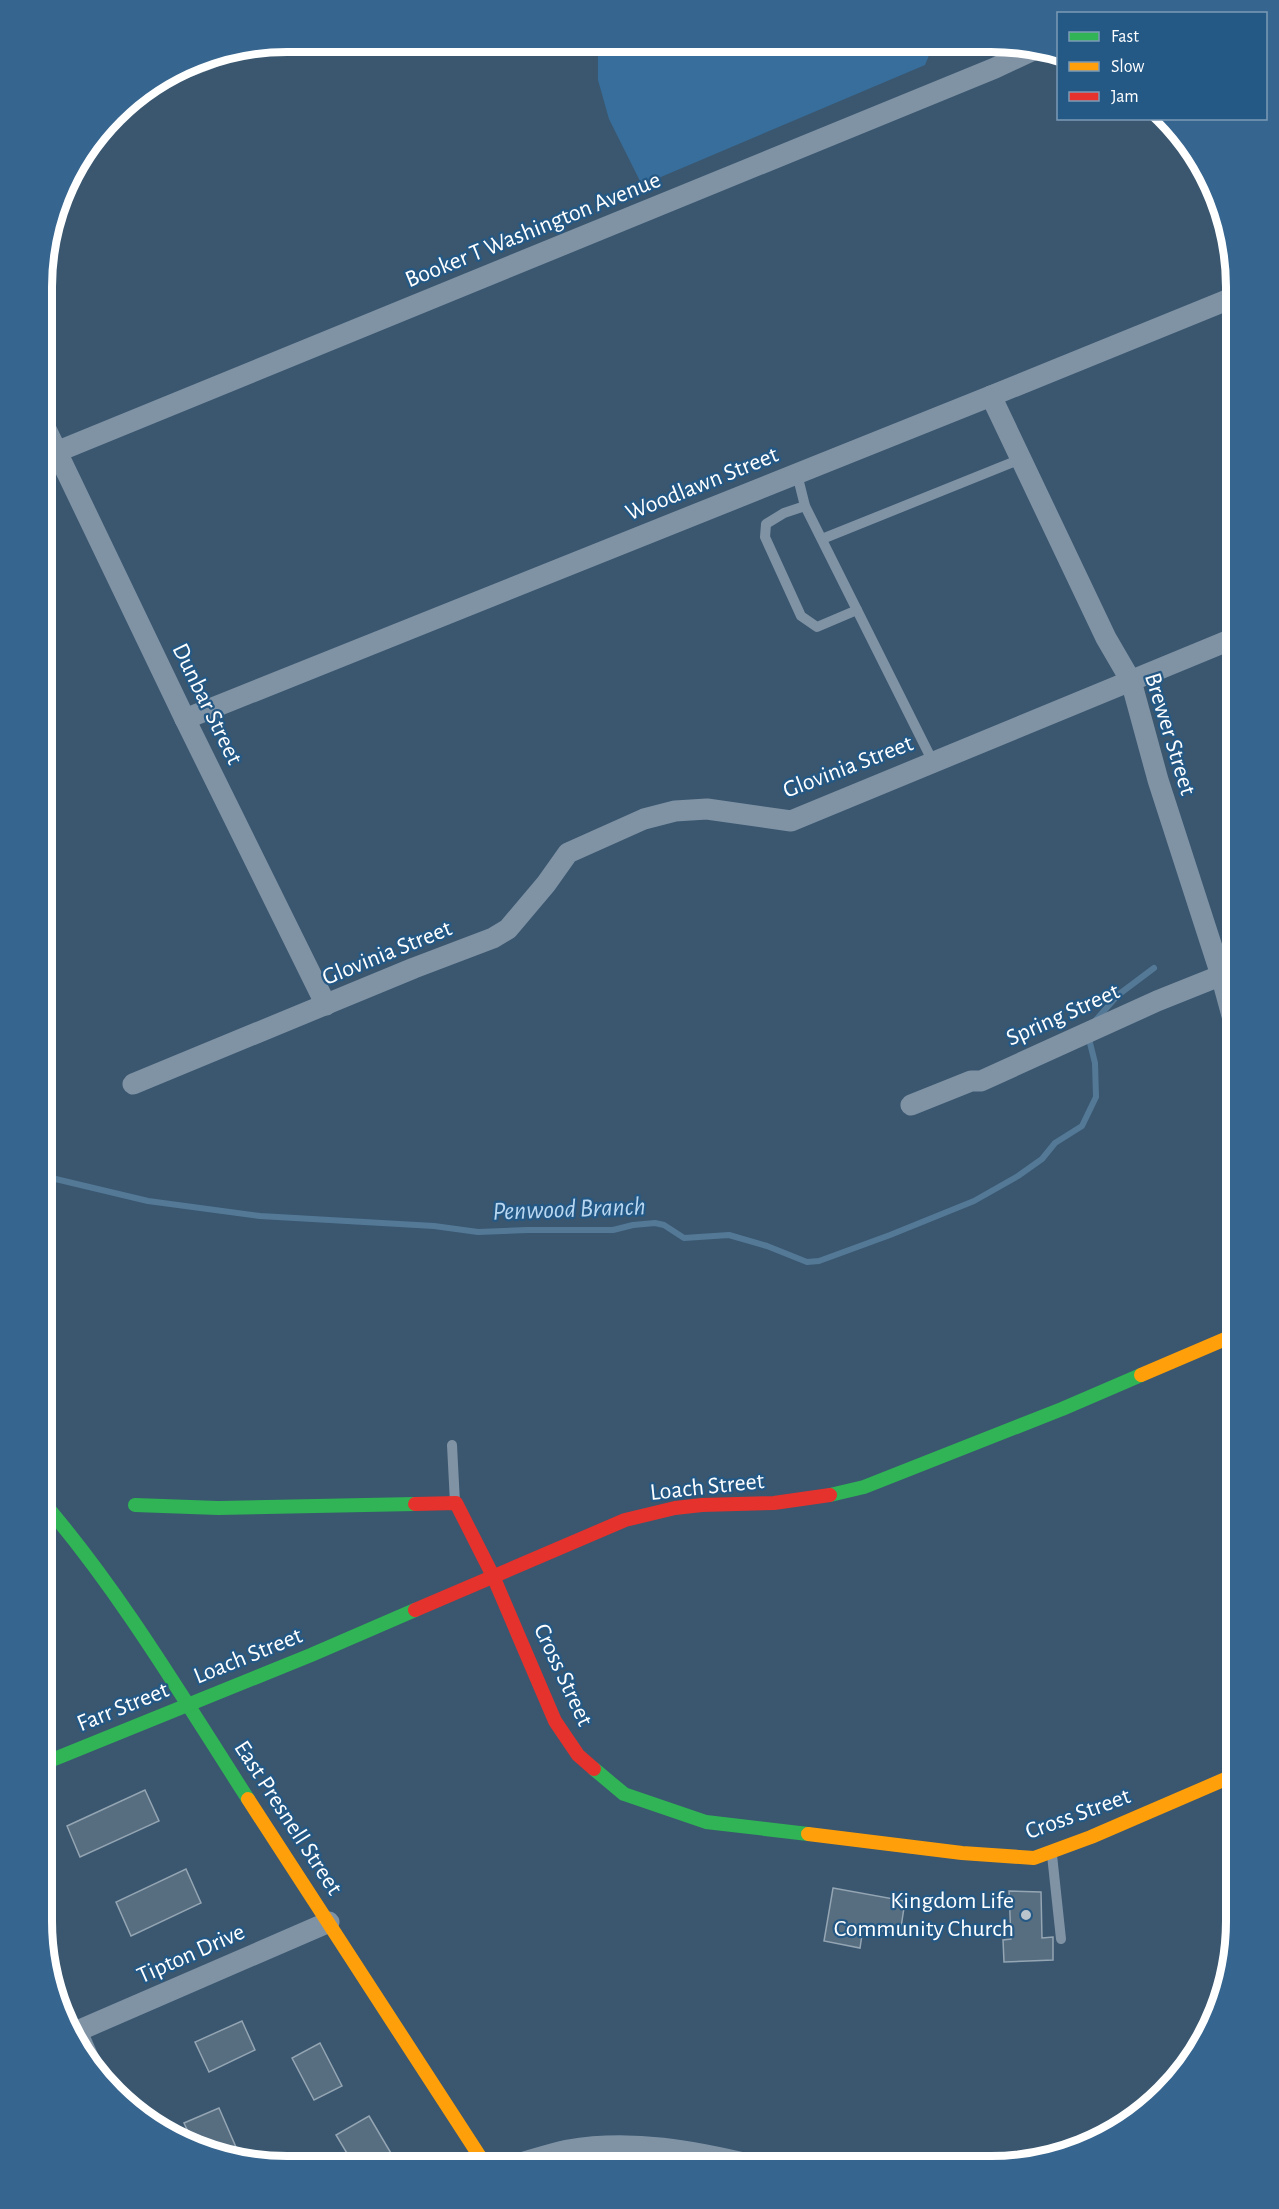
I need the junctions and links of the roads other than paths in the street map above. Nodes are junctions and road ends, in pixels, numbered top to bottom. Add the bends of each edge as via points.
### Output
1 (1023, 55) edge
2 (1226, 300) edge
3 (991, 396) junction
4 (52, 454) edge
5 (52, 459) edge
6 (1021, 459) junction
7 (797, 474) junction
8 (806, 506) junction
9 (822, 539) junction
10 (857, 610) junction
11 (1226, 642) edge
12 (1131, 681) junction
13 (185, 718) junction
14 (933, 762) junction
15 (1226, 964) edge
16 (1226, 973) edge
17 (326, 1005) junction
18 (133, 1084) dead end
19 (910, 1105) dead end
20 (1226, 1339) edge
21 (452, 1445) dead end
22 (456, 1503) junction
23 (135, 1504) dead end
24 (52, 1513) edge
25 (493, 1575) junction
26 (188, 1705) junction
27 (52, 1760) edge
28 (1226, 1777) edge
29 (1052, 1851) junction
30 (329, 1922) junction
31 (1061, 1939) dead end
32 (80, 2031) edge
33 (480, 2156) edge
34 (546, 2156) edge
35 (712, 2156) edge

1 - 4 street, Booker T Washington Avenue
2 - 3 street, Woodlawn Street
3 - 6 street, Brewer Street
3 - 7 street, Woodlawn Street
5 - 13 street, Dunbar Street
6 - 9 lane
6 - 12 street, Brewer Street via 1106,638
7 - 8 lane
7 - 13 street, Woodlawn Street
8 - 9 lane
8 - 10 lane via 766,524 765,537 801,616 817,627
9 - 10 lane
10 - 14 lane
11 - 12 street, Glovinia Street
12 - 14 street, Glovinia Street
12 - 15 street, Brewer Street via 1158,780
13 - 17 street, Dunbar Street
14 - 17 street, Glovinia Street via 791,821 707,809 675,811 644,819 568,853 508,929
16 - 19 street, Spring Street via 981,1081 963,1083
17 - 18 street, Glovinia Street
20 - 25 street, Loach Street via 864,1487 774,1503 675,1508 625,1520
21 - 22 lane
22 - 23 street via 218,1508
22 - 25 street, Cross Street
24 - 26 street, East Presnell Street via 73,1537
25 - 26 street, Loach Street
25 - 29 street, Cross Street via 555,1721 578,1755 624,1794 706,1822 962,1853 1034,1858
26 - 27 street, Farr Street
26 - 30 street, East Presnell Street
28 - 29 street, Cross Street
29 - 31 lane
30 - 32 street, Tipton Drive
30 - 33 street, East Presnell Street
34 - 35 street via 568,2150 627,2145 676,2148

